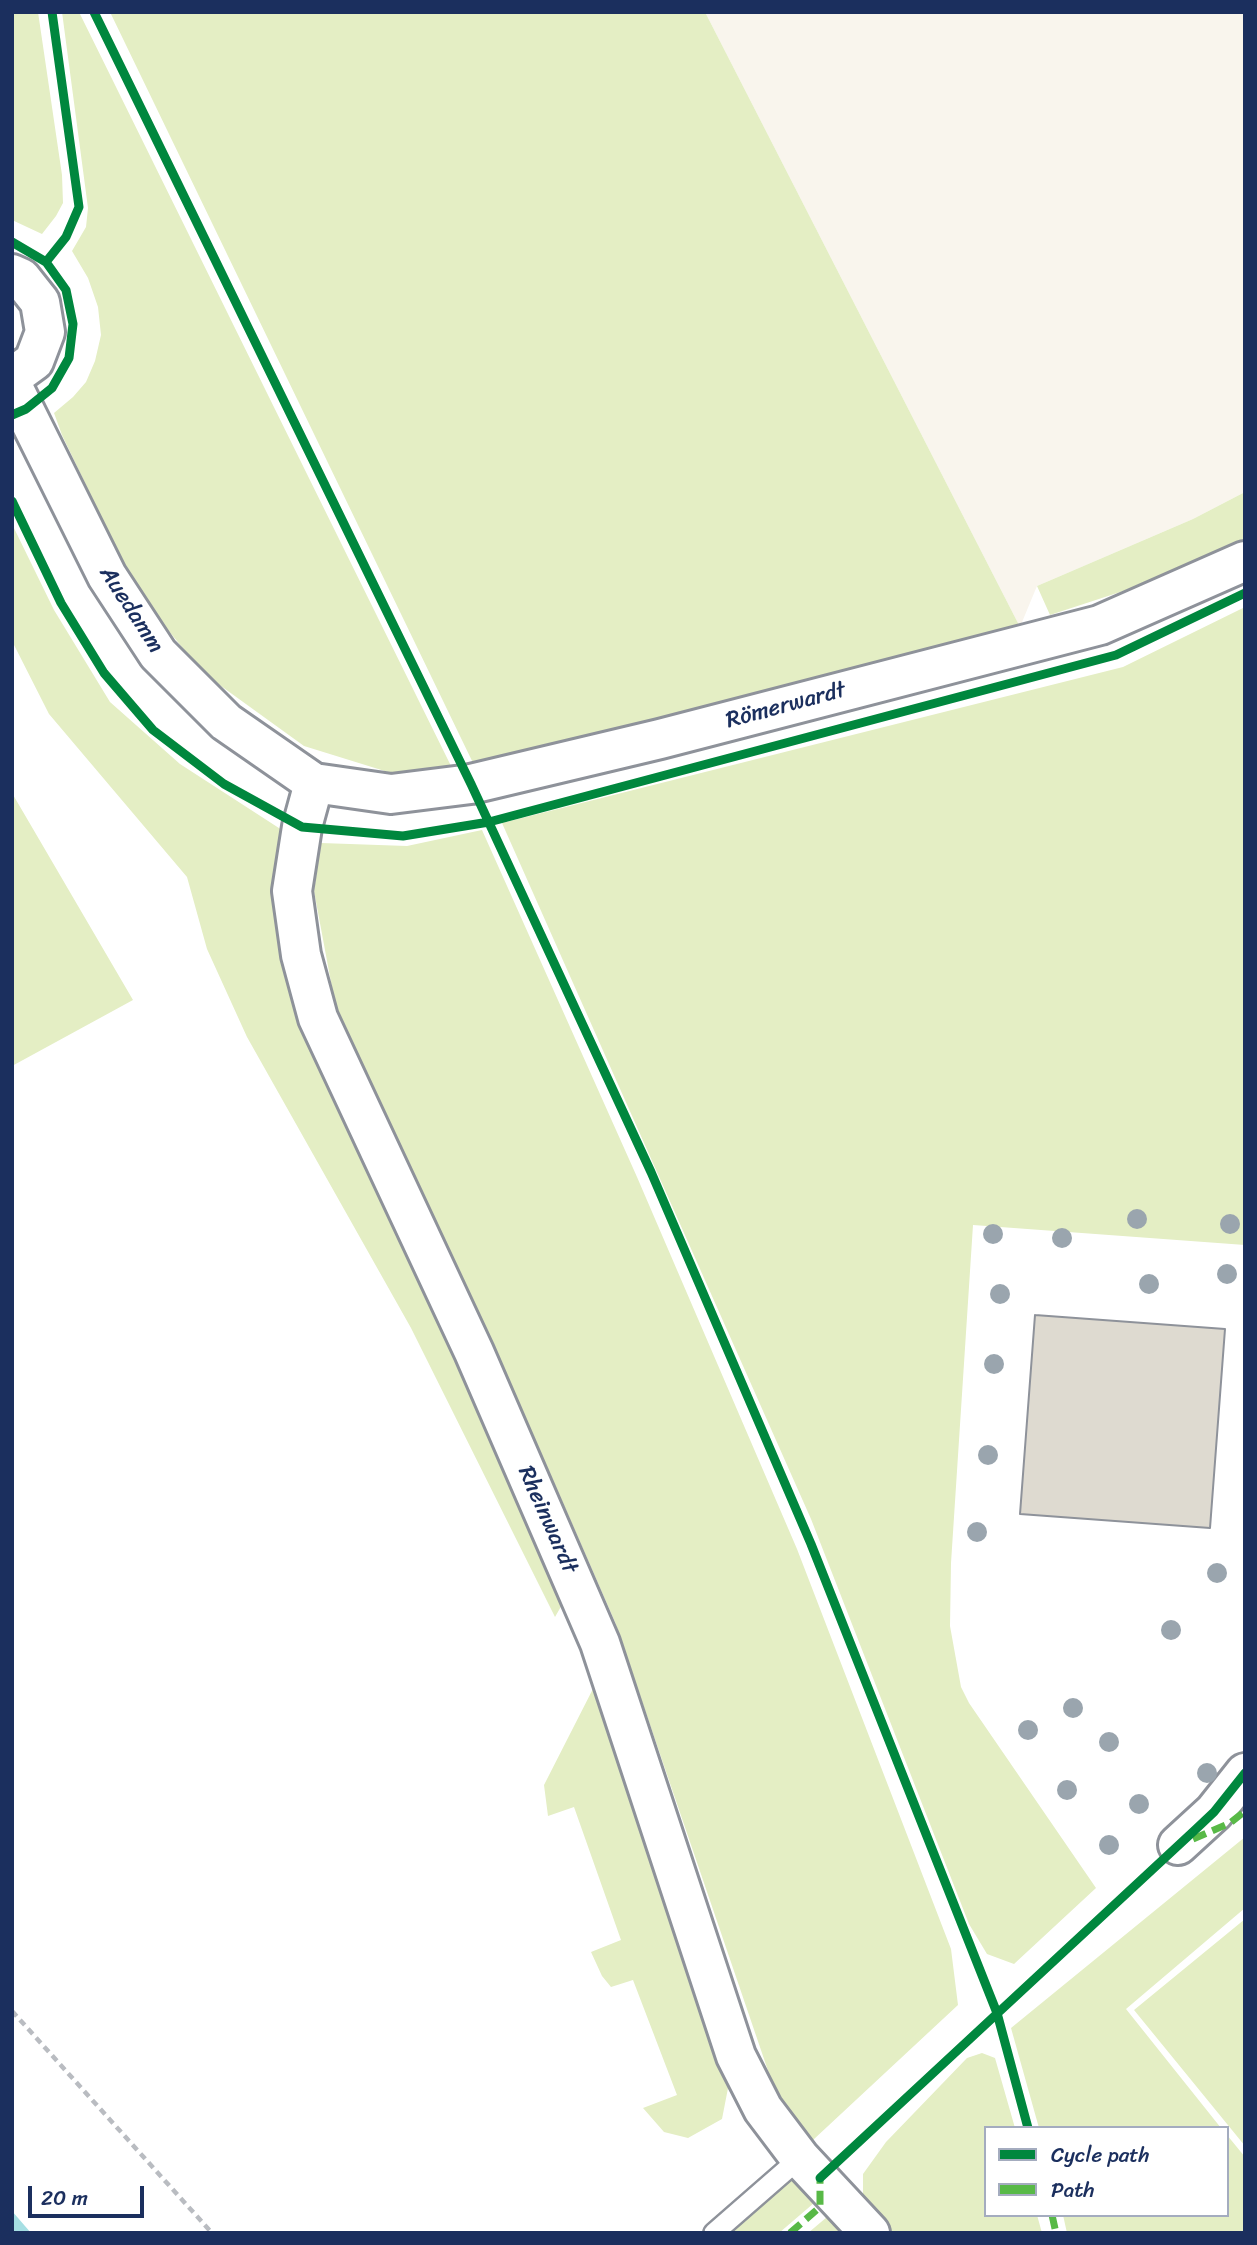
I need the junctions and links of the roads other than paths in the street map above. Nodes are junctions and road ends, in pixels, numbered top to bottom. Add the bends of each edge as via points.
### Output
1 (12, 274) edge
2 (12, 377) edge
3 (12, 385) edge
4 (1245, 561) edge
5 (314, 783) junction
6 (1245, 1773) edge
7 (1178, 1845) dead end
8 (800, 2158) junction
9 (713, 2233) edge
10 (870, 2233) edge

1 - 2 street via 21,278 40,302 45,332 34,361
3 - 5 street, Auedamm via 107,576 158,654 226,722
4 - 5 street, Römerwardt via 1101,625 660,739 471,784 391,794
5 - 8 street, Rheinwardt via 292,891 300,955 318,1018 474,1352 600,1643 736,2056 763,2109
6 - 7 street via 1214,1812
8 - 9 lane
8 - 10 street, Rheinwardt

